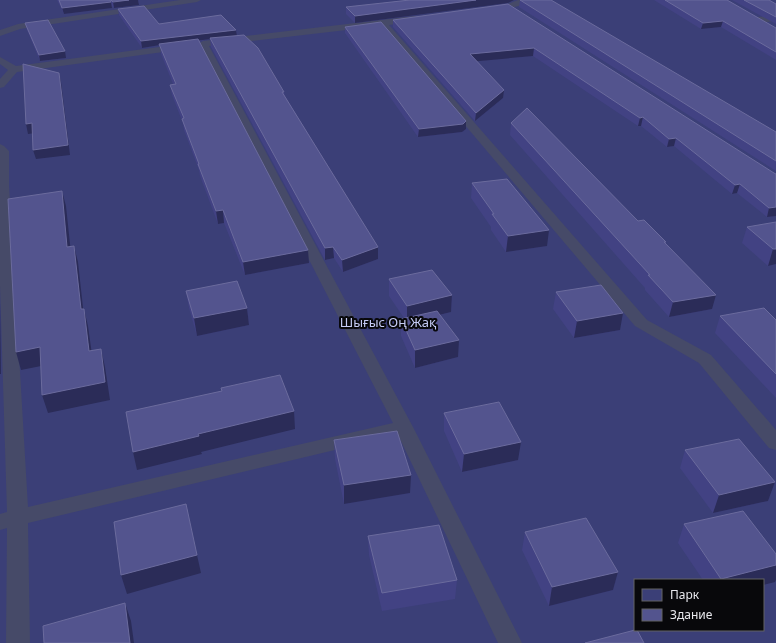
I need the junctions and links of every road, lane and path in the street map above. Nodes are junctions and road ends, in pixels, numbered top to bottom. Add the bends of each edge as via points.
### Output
1 (197, 0) edge
2 (531, 0) edge
3 (509, 6) junction
4 (478, 11) edge
5 (522, 15) edge
6 (431, 17) edge
7 (776, 18) edge
8 (384, 24) junction
9 (770, 27) edge
10 (0, 33) edge
11 (203, 44) junction
12 (0, 60) edge
13 (14, 70) junction
14 (0, 85) edge
15 (0, 148) edge
16 (404, 427) junction
17 (776, 443) edge
18 (9, 520) edge
19 (18, 643) edge
20 (510, 643) edge

1 - 10 lane via 18,27
2 - 3 lane
3 - 4 lane
3 - 5 lane
6 - 8 lane
7 - 9 lane via 755,18
8 - 11 lane
8 - 17 lane via 641,323 705,359
11 - 13 lane
11 - 16 lane
12 - 13 lane
13 - 14 lane
15 - 18 lane via 3,151 4,192
16 - 18 lane
16 - 20 lane
18 - 19 lane

